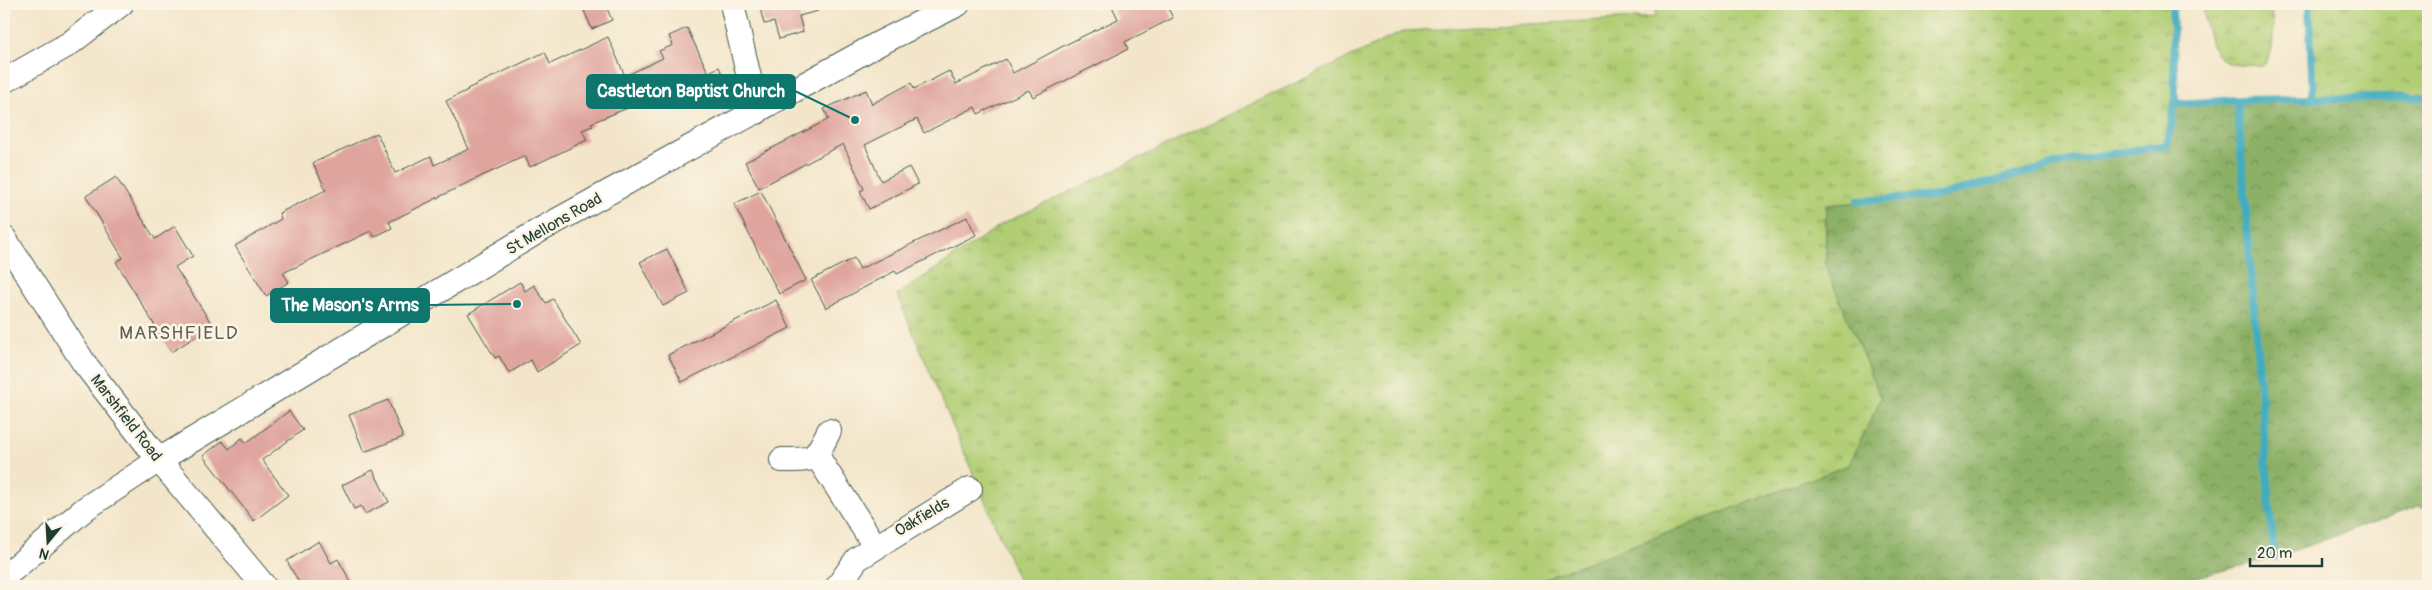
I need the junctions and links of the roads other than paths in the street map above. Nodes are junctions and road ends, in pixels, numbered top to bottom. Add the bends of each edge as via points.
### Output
1 (121, 4) edge
2 (732, 4) edge
3 (958, 4) edge
4 (4, 81) edge
5 (757, 112) junction
6 (4, 238) edge
7 (829, 431) dead end
8 (817, 456) junction
9 (159, 460) junction
10 (782, 460) dead end
11 (970, 489) dead end
12 (875, 546) junction
13 (4, 577) edge
14 (264, 586) edge
15 (838, 586) edge

1 - 4 street via 69,44
2 - 5 street
3 - 5 street, St Mellons Road via 878,44
5 - 9 street, St Mellons Road via 540,230
6 - 9 street, Marshfield Road via 84,363
7 - 8 street
8 - 10 street via 808,460
8 - 12 street
9 - 13 street, St Mellons Road via 86,508
9 - 14 street, Marshfield Road
11 - 12 street, Oakfields
12 - 15 street, Oakfields via 857,559

